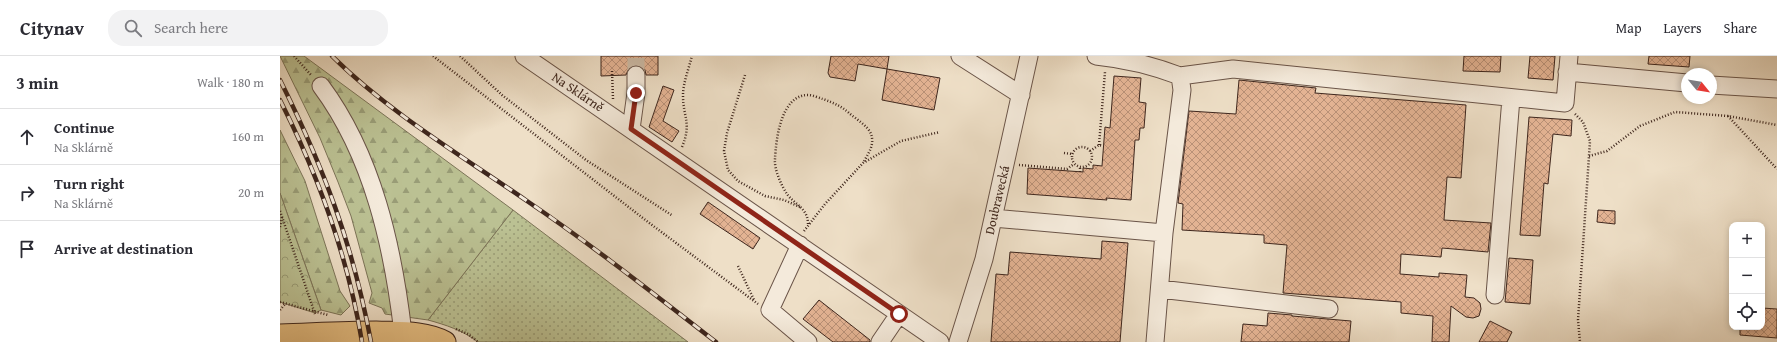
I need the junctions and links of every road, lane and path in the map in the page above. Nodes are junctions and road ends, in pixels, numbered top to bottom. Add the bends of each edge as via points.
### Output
1 (294, 56) edge
2 (432, 56) edge
3 (460, 56) edge
4 (524, 56) edge
5 (692, 56) edge
6 (960, 56) edge
7 (1029, 56) edge
8 (1102, 57) edge
9 (1568, 64) edge
10 (612, 71) dead end
11 (636, 75) tunnel mouth
12 (746, 75) dead end
13 (1180, 76) junction
14 (1681, 82) edge
15 (1717, 85) edge
16 (321, 86) joint
17 (1777, 89) edge
18 (612, 92) dead end
19 (1021, 95) junction
20 (1510, 98) junction
21 (1565, 103) junction
22 (1728, 116) junction
23 (1777, 125) edge
24 (631, 129) junction
25 (940, 132) dead end
26 (1099, 145) junction
27 (1103, 146) dead end
28 (1090, 151) junction
29 (1064, 153) dead end
30 (1072, 154) junction
31 (1589, 156) junction
32 (676, 161) junction
33 (863, 163) junction
34 (1015, 164) dead end
35 (1074, 164) junction
36 (1080, 167) junction
37 (1777, 169) edge
38 (1080, 172) dead end
39 (803, 208) junction
40 (280, 211) edge
41 (673, 216) dead end
42 (282, 217) junction
43 (993, 218) junction
44 (808, 224) junction
45 (280, 227) edge
46 (1164, 234) junction
47 (798, 243) junction
48 (738, 266) dead end
49 (1160, 289) junction
50 (1494, 295) dead end
51 (280, 302) edge
52 (756, 302) junction
53 (285, 304) junction
54 (1329, 308) dead end
55 (280, 310) edge
56 (770, 310) junction
57 (899, 314) junction
58 (403, 333) junction
59 (280, 335) edge
60 (445, 342) edge
61 (808, 342) edge
62 (880, 342) edge
63 (940, 342) edge
64 (958, 342) edge
65 (1155, 342) edge
66 (1580, 342) edge

1 - 16 path
2 - 52 path
3 - 41 path via 502,95 586,160
4 - 24 street, Na Sklárně
5 - 32 path via 683,94 687,135
6 - 19 street
7 - 19 street, Doubravecká
8 - 13 street via 1166,70
8 - 26 path
9 - 14 street
9 - 21 street
10 - 18 path
11 - 24 street
12 - 39 path via 727,133 724,151 728,170 738,181 765,196
13 - 20 street via 1233,69
13 - 46 street via 1182,90
15 - 17 street
16 - 58 street via 346,127 364,165 379,207 398,292
19 - 43 street, Doubravecká
20 - 21 street
20 - 50 street
21 - 31 path via 1583,122 1590,141
22 - 23 path
22 - 31 path via 1675,112 1640,126 1607,151
22 - 37 path
24 - 32 street, Na Sklárně
25 - 33 path via 901,141
26 - 27 path
26 - 28 path
28 - 30 path via 1082,146 1076,148
28 - 36 path via 1092,157 1089,163
29 - 30 path
30 - 35 path
31 - 66 path via 1578,320
32 - 47 street, Na Sklárně
33 - 39 path via 872,147 871,134 861,123 839,105 808,95 793,100 783,115 775,161 787,194
33 - 44 path
34 - 35 path via 1067,169
35 - 36 path
36 - 38 path
39 - 44 path via 808,217
40 - 42 path
42 - 45 path
42 - 53 path via 315,313
43 - 46 street
43 - 64 street, Doubravecká via 984,259
44 - 47 path
46 - 49 street
47 - 56 street
47 - 57 street, Na Sklárně
48 - 52 path
49 - 54 street
49 - 65 street
51 - 53 path
52 - 56 path
53 - 55 path
56 - 61 street
57 - 62 street
57 - 63 street, Na Sklárně
58 - 59 main road
58 - 60 main road via 426,335

